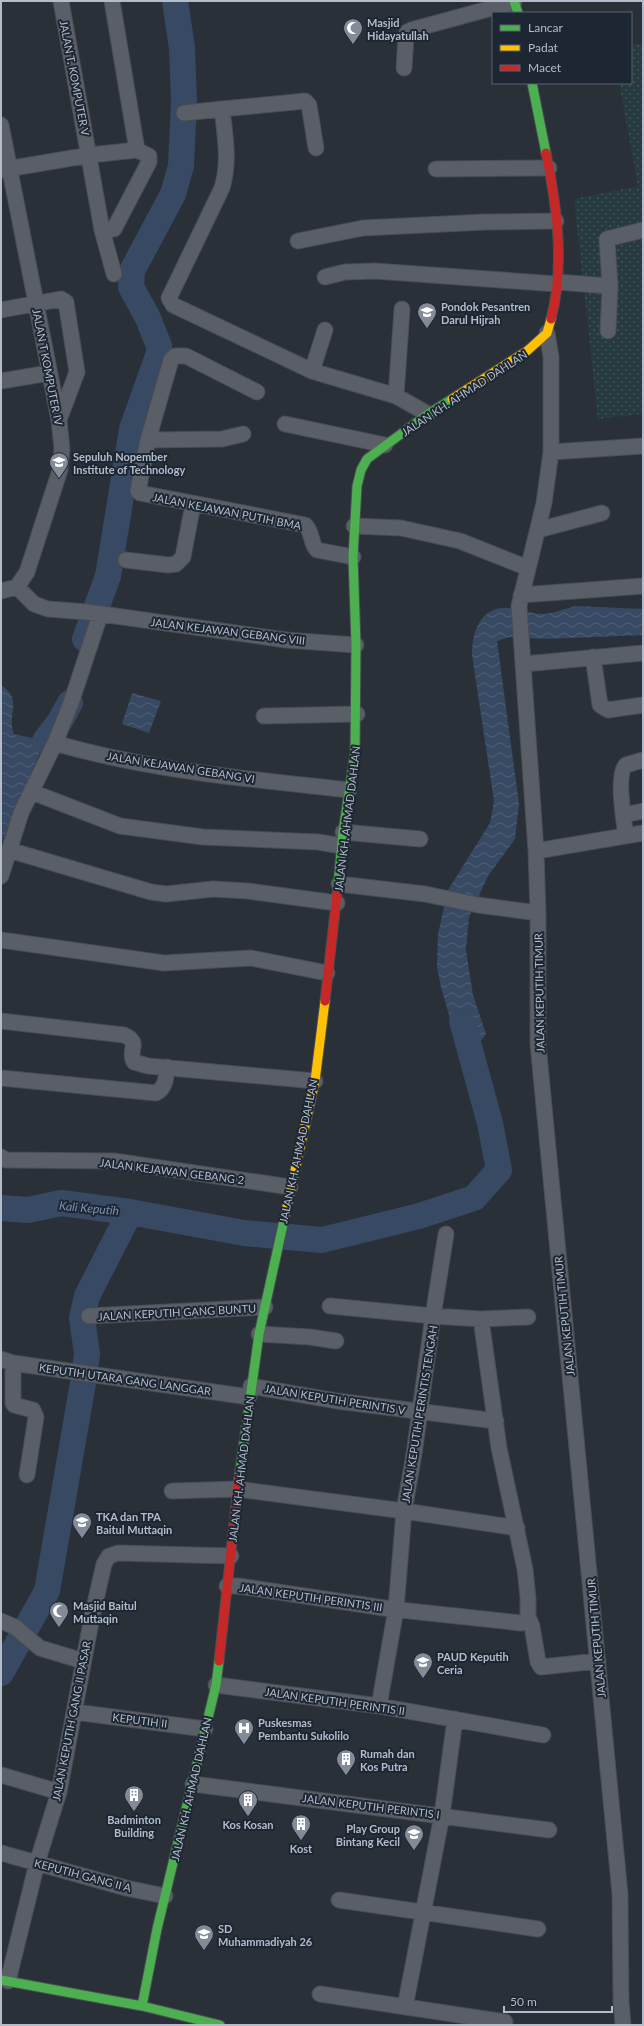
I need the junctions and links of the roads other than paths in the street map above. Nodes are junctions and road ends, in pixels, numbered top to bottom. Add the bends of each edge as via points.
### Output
1 (60, 1) edge
2 (112, 1) edge
3 (515, 5) edge
4 (404, 68) dead end
5 (532, 84) edge
6 (222, 109) junction
7 (184, 113) dead end
8 (1, 125) edge
9 (316, 148) dead end
10 (137, 150) junction
11 (90, 155) junction
12 (549, 168) junction
13 (436, 169) dead end
14 (5, 170) edge
15 (556, 221) junction
16 (102, 230) junction
17 (643, 230) edge
18 (298, 241) dead end
19 (114, 274) dead end
20 (325, 277) dead end
21 (557, 283) junction
22 (610, 286) junction
23 (36, 304) junction
24 (402, 309) dead end
25 (1, 310) edge
26 (325, 330) dead end
27 (608, 331) dead end
28 (547, 333) junction
29 (312, 371) junction
30 (49, 374) junction
31 (1, 381) edge
32 (257, 392) dead end
33 (396, 396) junction
34 (428, 414) junction
35 (59, 420) junction
36 (286, 424) dead end
37 (243, 434) dead end
38 (148, 440) junction
39 (385, 445) junction
40 (643, 446) edge
41 (551, 452) junction
42 (193, 504) junction
43 (602, 513) dead end
44 (354, 526) junction
45 (538, 530) junction
46 (352, 557) junction
47 (126, 560) dead end
48 (528, 568) junction
49 (643, 586) edge
50 (17, 587) junction
51 (1, 592) edge
52 (520, 601) junction
53 (94, 613) junction
54 (356, 645) junction
55 (643, 654) edge
56 (593, 657) junction
57 (524, 664) junction
58 (643, 705) edge
59 (357, 714) junction
60 (264, 716) dead end
61 (54, 743) junction
62 (643, 760) edge
63 (348, 790) junction
64 (32, 792) junction
65 (643, 811) edge
66 (623, 815) junction
67 (643, 833) edge
68 (626, 836) junction
69 (342, 839) junction
70 (420, 839) dead end
71 (9, 850) junction
72 (536, 851) junction
73 (1, 876) edge
74 (339, 884) junction
75 (337, 903) junction
76 (538, 913) junction
77 (1, 940) edge
78 (327, 973) junction
79 (1, 1021) edge
80 (167, 1067) junction
81 (1, 1078) edge
82 (315, 1081) junction
83 (4, 1158) edge
84 (290, 1187) junction
85 (446, 1234) dead end
86 (330, 1306) dead end
87 (265, 1307) junction
88 (90, 1316) dead end
89 (433, 1316) junction
90 (528, 1317) dead end
91 (481, 1319) junction
92 (259, 1334) junction
93 (336, 1341) dead end
94 (7, 1361) edge
95 (250, 1391) junction
96 (420, 1412) junction
97 (496, 1422) junction
98 (27, 1475) dead end
99 (237, 1489) junction
100 (172, 1491) dead end
101 (404, 1511) junction
102 (517, 1528) junction
103 (231, 1556) junction
104 (226, 1586) junction
105 (396, 1609) junction
106 (525, 1621) junction
107 (8, 1624) edge
108 (83, 1661) junction
109 (598, 1661) junction
110 (216, 1685) junction
111 (379, 1706) junction
112 (75, 1712) junction
113 (455, 1719) junction
114 (205, 1729) junction
115 (543, 1734) dead end
116 (1, 1776) edge
117 (193, 1784) junction
118 (58, 1792) junction
119 (442, 1815) junction
120 (549, 1830) dead end
121 (1, 1853) edge
122 (37, 1863) junction
123 (165, 1896) junction
124 (339, 1900) dead end
125 (424, 1912) junction
126 (538, 1929) dead end
127 (4, 1981) edge
128 (320, 1994) dead end
129 (142, 2006) junction
130 (405, 2007) junction
131 (505, 2022) dead end
132 (220, 2025) edge
133 (623, 2025) edge

1 - 11 street, JALAN T. KOMPUTER V
2 - 10 street
3 - 4 street via 407,32
5 - 12 street
6 - 7 street
6 - 9 street via 305,101 310,105
6 - 29 street via 226,174 170,302
8 - 14 street, JALAN T KOMPUTER IV
10 - 11 street
10 - 16 street via 149,156 149,162 114,229
11 - 14 street
11 - 16 street, JALAN T. KOMPUTER V
12 - 13 street
12 - 15 street
14 - 23 street, JALAN T KOMPUTER IV
15 - 18 street via 363,228
15 - 21 street
16 - 19 street, JALAN T. KOMPUTER V
17 - 22 street via 607,238
20 - 21 street via 345,272 375,271
21 - 22 street
21 - 28 street
22 - 27 street
23 - 25 street
23 - 30 street, JALAN T KOMPUTER IV
23 - 35 street via 61,299 66,302 77,372
24 - 33 street
26 - 29 street
28 - 34 street, JALAN KH. AHMAD DAHLAN via 527,351
28 - 41 street, JALAN KEPUTIH TIMUR via 551,357
29 - 33 street
30 - 31 street
30 - 35 street, JALAN T KOMPUTER IV
32 - 38 street, JALAN KEJAWAN PUTIH BMA via 186,356 175,356 171,360
33 - 34 street
34 - 39 street, JALAN KH. AHMAD DAHLAN
35 - 50 street, JALAN T KOMPUTER IV via 62,449 60,470 27,572
36 - 39 street
37 - 38 street via 222,439
38 - 42 street, JALAN KEJAWAN PUTIH BMA via 138,491
39 - 44 street, JALAN KH. AHMAD DAHLAN via 367,459 360,470
40 - 41 street
41 - 45 street, JALAN KEPUTIH TIMUR
42 - 46 street, JALAN KEJAWAN PUTIH BMA via 305,525 309,529 315,549
42 - 47 street via 183,557 176,564
43 - 45 street
44 - 46 street, JALAN KH. AHMAD DAHLAN
44 - 48 street via 401,528 460,541
45 - 48 street, JALAN KEPUTIH TIMUR
46 - 54 street, JALAN KH. AHMAD DAHLAN
48 - 52 street, JALAN KEPUTIH TIMUR
49 - 52 street
50 - 51 street
50 - 53 street, JALAN KEJAWAN GEBANG VIII via 34,604 48,609
52 - 57 street, JALAN KEPUTIH TIMUR
53 - 54 street, JALAN KEJAWAN GEBANG VIII via 286,640
53 - 61 street via 71,703
54 - 59 street, JALAN KH. AHMAD DAHLAN
55 - 56 street
56 - 57 street
56 - 58 street via 600,705 608,710
57 - 72 street, JALAN KEPUTIH TIMUR
59 - 60 street
59 - 63 street, JALAN KH. AHMAD DAHLAN via 355,753
61 - 63 street, JALAN KEJAWAN GEBANG VI via 128,761
61 - 64 street
62 - 66 street via 626,765 621,772
63 - 69 street, JALAN KH. AHMAD DAHLAN
64 - 69 street via 120,826 204,837 318,842
64 - 71 street via 21,813
65 - 66 street
66 - 68 street
67 - 68 street
68 - 72 street
69 - 70 street
69 - 74 street, JALAN KH. AHMAD DAHLAN
71 - 73 street
71 - 75 street via 151,892 166,894 213,890 248,891
72 - 76 street, JALAN KEPUTIH TIMUR
74 - 75 street, JALAN KH. AHMAD DAHLAN
74 - 76 street via 425,894 478,905
75 - 78 street, JALAN KH. AHMAD DAHLAN
76 - 109 street, JALAN KEPUTIH TIMUR via 538,1044
77 - 78 street via 164,964 251,958
78 - 82 street, JALAN KH. AHMAD DAHLAN
79 - 80 street via 124,1035 133,1042 134,1062
80 - 81 street via 165,1082 161,1091 156,1093
80 - 82 street
82 - 84 street, JALAN KH. AHMAD DAHLAN via 303,1141
83 - 84 street, JALAN KEJAWAN GEBANG 2 via 114,1161
84 - 87 street, JALAN KH. AHMAD DAHLAN
85 - 89 street
86 - 89 street
87 - 88 street, JALAN KEPUTIH GANG BUNTU
87 - 92 street, JALAN KH. AHMAD DAHLAN
89 - 91 street, JALAN KEPUTIH PERINTIS TENGAH
89 - 96 street, JALAN KEPUTIH PERINTIS TENGAH
90 - 91 street, JALAN KEPUTIH PERINTIS TENGAH
91 - 97 street
92 - 93 street
92 - 95 street, JALAN KH. AHMAD DAHLAN
94 - 95 street, KEPUTIH UTARA GANG LANGGAR
94 - 98 street via 14,1405 33,1410 36,1417
95 - 96 street, JALAN KEPUTIH PERINTIS V
95 - 99 street, JALAN KH. AHMAD DAHLAN
96 - 97 street, JALAN KEPUTIH PERINTIS V
96 - 101 street, JALAN KEPUTIH PERINTIS TENGAH
97 - 102 street via 501,1462
99 - 100 street
99 - 101 street
99 - 103 street, JALAN KH. AHMAD DAHLAN
101 - 102 street
101 - 105 street, JALAN KEPUTIH PERINTIS TENGAH
102 - 106 street via 525,1569
103 - 104 street, JALAN KH. AHMAD DAHLAN
103 - 108 street, JALAN KEPUTIH GANG II PASAR via 118,1553 109,1556 102,1570
104 - 105 street, JALAN KEPUTIH PERINTIS III
104 - 110 street, JALAN KH. AHMAD DAHLAN
105 - 106 street, JALAN KEPUTIH PERINTIS III
105 - 111 street, JALAN KEPUTIH PERINTIS III
106 - 109 street via 532,1626 541,1667
107 - 108 street via 34,1644
108 - 112 street, JALAN KEPUTIH GANG II PASAR
109 - 133 street, JALAN KEPUTIH TIMUR via 620,1894
110 - 111 street, JALAN KEPUTIH PERINTIS II
110 - 114 street, JALAN KH. AHMAD DAHLAN
111 - 113 street, JALAN KEPUTIH PERINTIS II
112 - 114 street, KEPUTIH II
112 - 118 street, JALAN KEPUTIH GANG II PASAR
113 - 115 street, JALAN KEPUTIH PERINTIS II
113 - 119 street
114 - 117 street, JALAN KH. AHMAD DAHLAN
116 - 118 street
117 - 119 street, JALAN KEPUTIH PERINTIS I
117 - 123 street, JALAN KH. AHMAD DAHLAN
118 - 122 street, JALAN KEPUTIH GANG II PASAR
119 - 120 street, JALAN KEPUTIH PERINTIS I
119 - 125 street
121 - 122 street, KEPUTIH GANG II A
122 - 123 street, KEPUTIH GANG II A
122 - 127 street, JALAN KEPUTIH GANG II PASAR
123 - 129 street, JALAN KH. AHMAD DAHLAN
124 - 125 street
125 - 126 street
125 - 130 street
127 - 129 street
128 - 130 street
129 - 132 street
130 - 131 street

